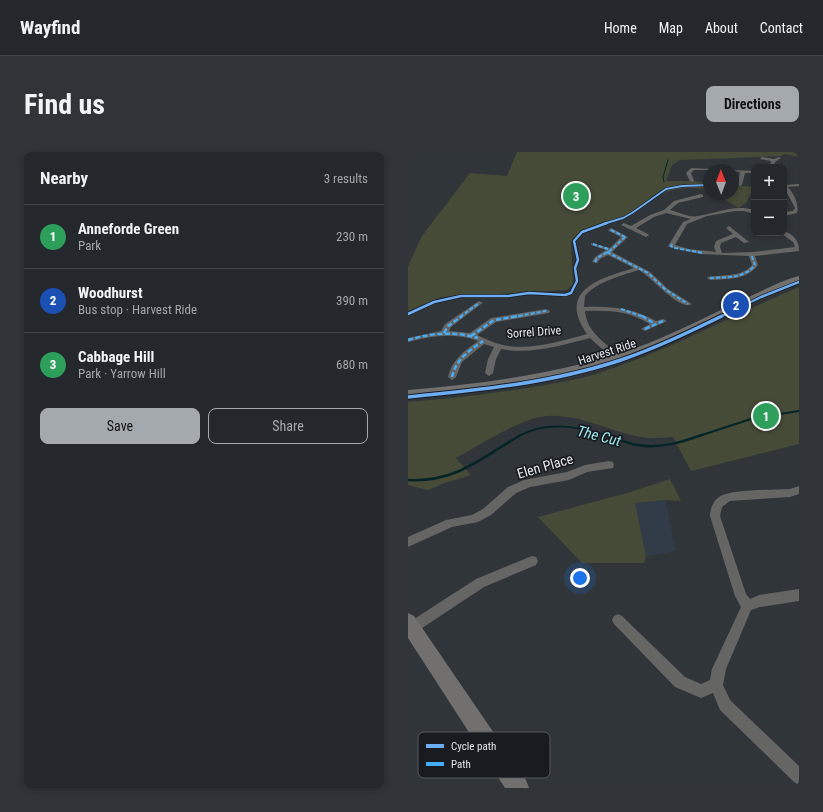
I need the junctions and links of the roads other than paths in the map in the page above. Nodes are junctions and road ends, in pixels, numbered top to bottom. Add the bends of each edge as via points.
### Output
1 (762, 158) dead end
2 (701, 163) dead end
3 (774, 164) edge
4 (703, 167) edge
5 (703, 169) edge
6 (739, 171) edge
7 (743, 171) junction
8 (751, 172) edge
9 (692, 181) dead end
10 (739, 183) edge
11 (799, 185) edge
12 (787, 187) edge
13 (787, 189) edge
14 (701, 196) dead end
15 (751, 204) edge
16 (744, 209) junction
17 (666, 211) junction
18 (751, 211) edge
19 (797, 213) edge
20 (787, 214) edge
21 (696, 218) junction
22 (624, 226) dead end
23 (632, 228) junction
24 (729, 228) dead end
25 (611, 230) dead end
26 (787, 234) edge
27 (646, 235) dead end
28 (736, 235) junction
29 (799, 237) edge
30 (792, 238) junction
31 (746, 242) dead end
32 (593, 244) dead end
33 (799, 248) edge
34 (609, 251) junction
35 (719, 253) junction
36 (751, 254) junction
37 (595, 262) dead end
38 (640, 268) junction
39 (710, 278) dead end
40 (799, 279) edge
41 (479, 302) dead end
42 (688, 304) dead end
43 (581, 309) junction
44 (546, 311) dead end
45 (663, 321) dead end
46 (655, 324) junction
47 (645, 329) dead end
48 (444, 333) junction
49 (591, 335) junction
50 (471, 336) junction
51 (408, 340) edge
52 (483, 341) junction
53 (499, 346) junction
54 (616, 357) junction
55 (489, 373) dead end
56 (452, 377) dead end
57 (408, 394) edge
58 (609, 465) dead end
59 (799, 490) edge
60 (408, 542) edge
61 (532, 561) dead end
62 (799, 595) edge
63 (747, 606) junction
64 (618, 620) dead end
65 (410, 625) edge
66 (716, 686) junction
67 (482, 732) edge
68 (799, 776) edge
69 (512, 778) edge
70 (518, 788) edge

1 - 3 street via 777,159
2 - 4 street
5 - 9 street via 688,171
6 - 7 street
7 - 8 street
7 - 10 street
11 - 12 street
13 - 19 street via 794,198
14 - 17 street via 674,203
15 - 16 street
16 - 18 street
16 - 21 street
17 - 21 street
17 - 23 street
19 - 20 street
21 - 35 street via 685,222 672,247 703,253
22 - 23 street
23 - 27 street
24 - 28 street
25 - 34 street via 625,237
26 - 30 street
28 - 31 street
28 - 35 street via 718,242
29 - 30 street
30 - 33 street
32 - 34 street
33 - 36 street
34 - 37 street
34 - 38 street
35 - 36 street
36 - 39 street via 755,264 749,272 737,276
38 - 42 street
38 - 43 street via 591,288 583,296
40 - 54 street, Harvest Ride via 678,334
41 - 48 street via 448,326
43 - 46 street via 627,310
43 - 49 street via 584,324
44 - 50 street via 494,320
45 - 46 street
46 - 47 street
48 - 50 street, Sorrel Drive
48 - 51 street, Sorrel Drive
49 - 53 street, Sorrel Drive via 553,345 514,348
49 - 54 street
50 - 52 street, Sorrel Drive
52 - 53 street, Sorrel Drive
52 - 56 street via 460,358 453,369
53 - 55 street via 492,359
54 - 57 street, Harvest Ride via 520,381 469,389
58 - 60 street, Elen Place via 585,469 569,476 528,483 512,490 487,512 474,519 450,522
59 - 63 street via 790,493 729,497 721,501 716,508 715,516 741,596
61 - 65 street via 480,583
62 - 63 street via 759,601
63 - 66 street via 720,669
64 - 66 street via 680,682 701,691
65 - 67 street
66 - 68 street via 724,705
69 - 70 street

